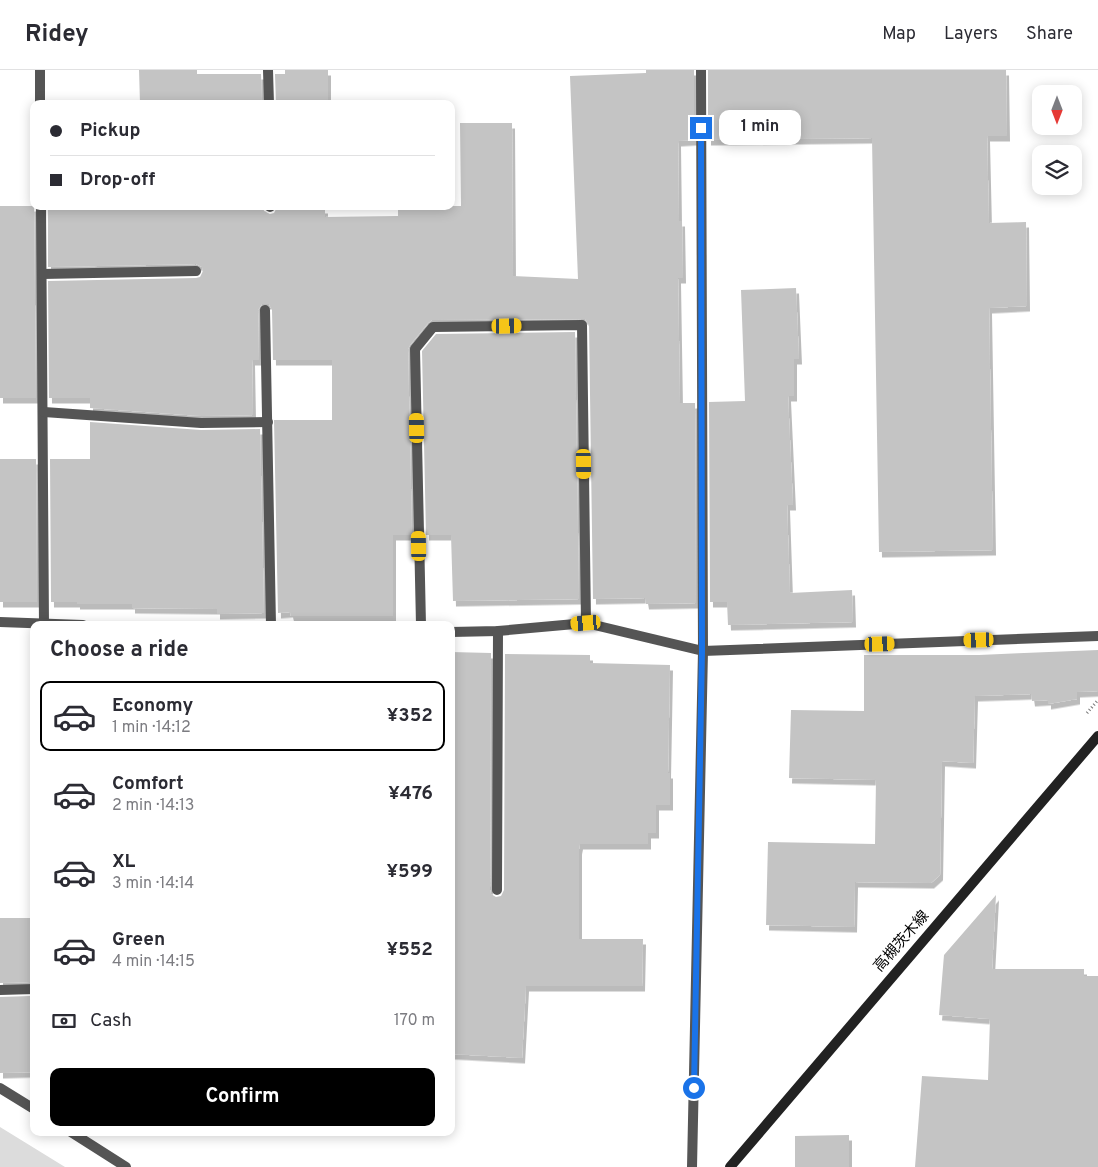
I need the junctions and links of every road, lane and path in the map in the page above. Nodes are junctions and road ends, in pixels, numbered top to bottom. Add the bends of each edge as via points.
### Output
1 (40, 70) edge
2 (268, 70) edge
3 (701, 70) edge
4 (40, 100) edge
5 (269, 100) edge
6 (42, 210) edge
7 (196, 271) dead end
8 (42, 274) junction
9 (265, 310) dead end
10 (44, 412) junction
11 (268, 422) junction
12 (44, 621) edge
13 (271, 621) edge
14 (421, 621) edge
15 (0, 622) edge
16 (30, 623) edge
17 (586, 623) junction
18 (498, 631) junction
19 (455, 632) edge
20 (1098, 636) edge
21 (702, 651) junction
22 (1098, 736) edge
23 (497, 890) dead end
24 (30, 989) edge
25 (0, 990) edge
26 (0, 1088) edge
27 (30, 1107) edge
28 (77, 1136) edge
29 (126, 1167) edge
30 (692, 1167) edge
31 (730, 1167) edge

1 - 4 street
2 - 5 street
3 - 21 street
6 - 8 street
7 - 8 street
8 - 10 street
9 - 11 street
10 - 11 street via 201,423
10 - 12 street
11 - 13 street
14 - 17 street via 415,349 433,327 582,325
15 - 16 street
17 - 18 street
17 - 21 street
18 - 19 street
18 - 23 street
20 - 21 street
21 - 30 street
22 - 31 main road, 高槻茨木線
24 - 25 street
26 - 27 street
28 - 29 street

